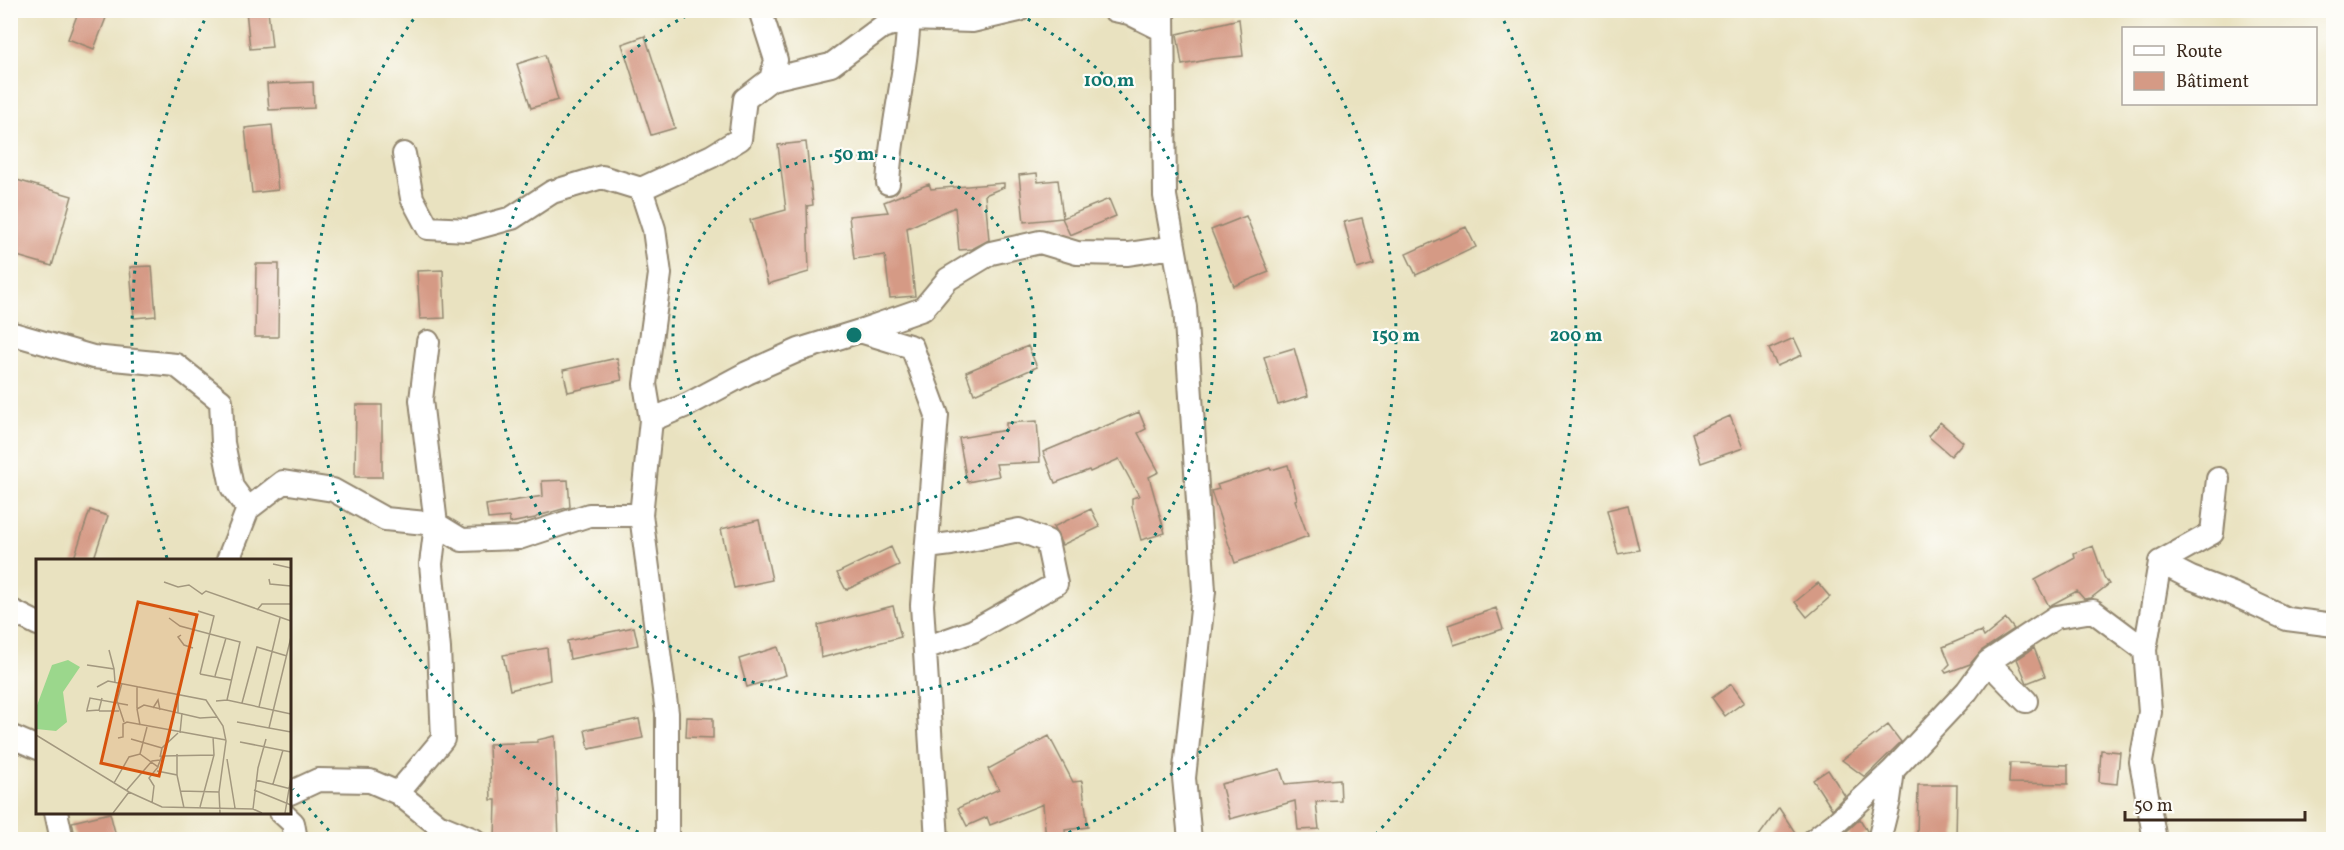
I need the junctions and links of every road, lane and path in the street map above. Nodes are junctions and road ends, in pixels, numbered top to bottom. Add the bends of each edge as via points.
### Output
1 (1019, 10) edge
2 (1114, 10) edge
3 (761, 11) edge
4 (909, 15) edge
5 (1163, 20) edge
6 (771, 79) junction
7 (404, 154) dead end
8 (888, 183) dead end
9 (641, 189) junction
10 (1174, 248) junction
11 (924, 309) junction
12 (860, 331) junction
13 (10, 333) edge
14 (428, 342) dead end
15 (912, 347) junction
16 (651, 420) junction
17 (2218, 479) dead end
18 (248, 509) junction
19 (641, 515) junction
20 (436, 524) junction
21 (927, 547) junction
22 (229, 559) edge
23 (2160, 562) junction
24 (10, 610) edge
25 (36, 623) edge
26 (2334, 625) edge
27 (925, 648) junction
28 (2145, 650) junction
29 (1988, 662) junction
30 (2026, 701) dead end
31 (10, 736) edge
32 (36, 747) edge
33 (1893, 770) junction
34 (291, 793) edge
35 (398, 793) junction
36 (56, 814) edge
37 (282, 814) edge
38 (1190, 839) edge
39 (62, 840) edge
40 (296, 840) edge
41 (474, 840) edge
42 (667, 840) edge
43 (937, 840) edge
44 (1814, 840) edge
45 (1880, 840) edge
46 (2155, 840) edge

1 - 4 street via 972,21
2 - 5 street
3 - 6 street via 777,60
4 - 6 street via 882,27 831,65
4 - 8 street
5 - 10 street via 1165,195
6 - 9 street via 745,99 740,139
7 - 9 street via 412,198 428,228 468,230 512,218 552,192 602,177
9 - 16 street via 654,229 660,274 645,384
10 - 11 street via 1128,254 1077,253 1040,242 991,253 948,279
10 - 38 street via 1185,307 1204,591 1184,778
11 - 12 street
11 - 15 street
12 - 15 street
12 - 16 street via 799,350
13 - 18 street via 93,357 176,365 222,401 223,443 232,487
14 - 20 street via 421,400
15 - 21 street via 937,415
16 - 19 street
17 - 23 street via 2212,532
18 - 20 street via 283,482 333,490 385,519
18 - 22 street
19 - 20 street via 589,514 519,538 462,540
19 - 42 street via 667,713
20 - 35 street via 431,564 443,739
21 - 27 street via 922,605
21 - 27 street via 1019,530 1047,542 1056,584 973,631
23 - 26 street via 2287,619
23 - 28 street
24 - 25 street
27 - 43 street
28 - 29 street via 2093,610 2056,617
28 - 46 street via 2151,712 2141,762
29 - 30 street
29 - 33 street
31 - 32 street
33 - 44 street
33 - 45 street
34 - 35 street via 318,780 370,781
35 - 41 street via 438,825
36 - 39 street
37 - 40 street via 293,823

